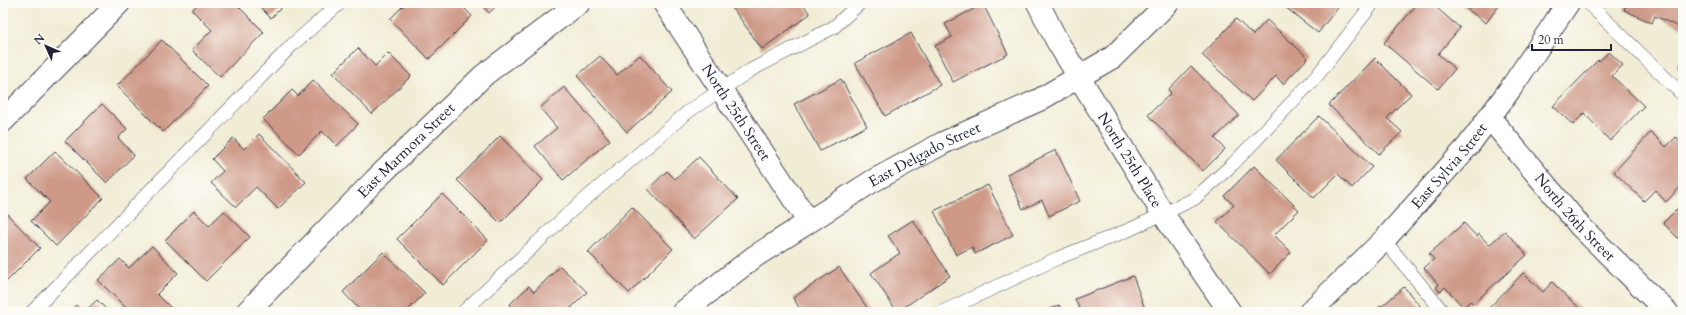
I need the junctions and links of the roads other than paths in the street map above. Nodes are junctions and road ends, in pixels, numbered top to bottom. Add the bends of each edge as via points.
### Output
1 (119, 3) edge
2 (340, 3) edge
3 (579, 3) edge
4 (664, 3) edge
5 (860, 3) edge
6 (1038, 3) edge
7 (1168, 3) edge
8 (1373, 3) edge
9 (1568, 3) edge
10 (1588, 3) edge
11 (1079, 77) junction
12 (722, 89) junction
13 (1683, 95) edge
14 (1489, 117) junction
15 (3, 121) edge
16 (1163, 214) junction
17 (808, 221) junction
18 (1384, 240) junction
19 (32, 312) edge
20 (247, 312) edge
21 (464, 312) edge
22 (683, 312) edge
23 (942, 312) edge
24 (1230, 312) edge
25 (1310, 312) edge
26 (1443, 312) edge
27 (1667, 312) edge

1 - 15 street
2 - 19 lane via 287,51
3 - 20 street, East Marmora Street via 484,75 375,180
4 - 12 street, North 25th Street
5 - 12 lane via 834,27 751,70
6 - 11 street, North 25th Place
7 - 11 street, East Delgado Street via 1113,57
8 - 16 lane via 1316,77 1233,164 1194,199
9 - 14 street, East Sylvia Street
10 - 13 lane
11 - 16 street, North 25th Place
11 - 17 street, East Delgado Street via 1039,100 936,147 871,182
12 - 17 street, North 25th Street
12 - 21 lane via 689,111 570,212
14 - 18 street, East Sylvia Street via 1468,146
14 - 27 street, North 26th Street via 1580,226
16 - 23 lane via 1058,258
16 - 24 street, North 25th Place
17 - 22 street, East Delgado Street
18 - 25 street, East Sylvia Street
18 - 26 lane

